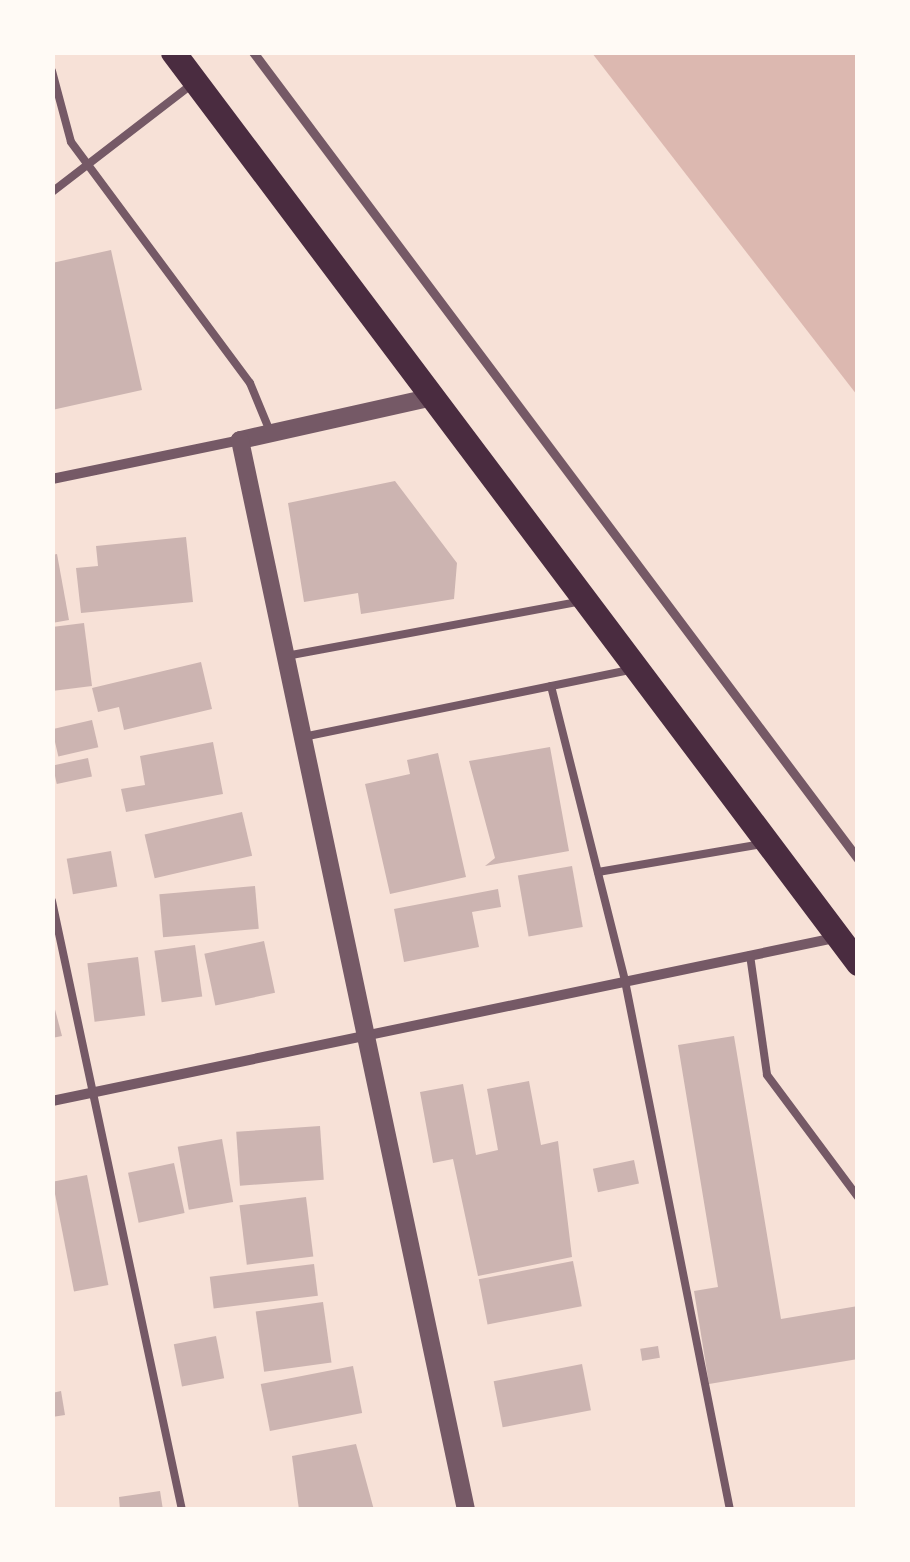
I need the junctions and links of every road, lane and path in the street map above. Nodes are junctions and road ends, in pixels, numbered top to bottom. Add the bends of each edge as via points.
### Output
1 (172, 52) edge
2 (253, 52) edge
3 (52, 70) edge
4 (195, 82) junction
5 (88, 169) junction
6 (52, 192) edge
7 (433, 397) junction
8 (271, 434) junction
9 (240, 440) junction
10 (52, 479) edge
11 (586, 600) junction
12 (283, 657) junction
13 (637, 668) junction
14 (551, 686) junction
15 (299, 738) junction
16 (768, 843) junction
17 (858, 860) edge
18 (598, 872) junction
19 (52, 901) edge
20 (839, 937) junction
21 (750, 956) junction
22 (858, 962) edge
23 (625, 982) junction
24 (359, 1037) junction
25 (87, 1094) junction
26 (52, 1101) edge
27 (858, 1196) edge
28 (182, 1510) edge
29 (466, 1510) edge
30 (730, 1510) edge

1 - 4 main road
2 - 17 street
3 - 5 lane via 63,120
4 - 5 lane
4 - 7 main road
5 - 6 lane
5 - 8 lane via 250,384
7 - 8 street
7 - 11 main road
8 - 9 street
9 - 10 street
9 - 12 street
11 - 12 lane
11 - 13 main road
12 - 15 street
13 - 14 lane
13 - 16 main road
14 - 15 lane
14 - 18 lane
15 - 24 street
16 - 18 lane
16 - 20 main road
18 - 23 lane
19 - 25 lane
20 - 21 street
20 - 22 main road
21 - 23 street
21 - 27 lane via 768,1075
23 - 24 street
23 - 30 lane
24 - 25 street
24 - 29 street
25 - 26 street
25 - 28 lane

